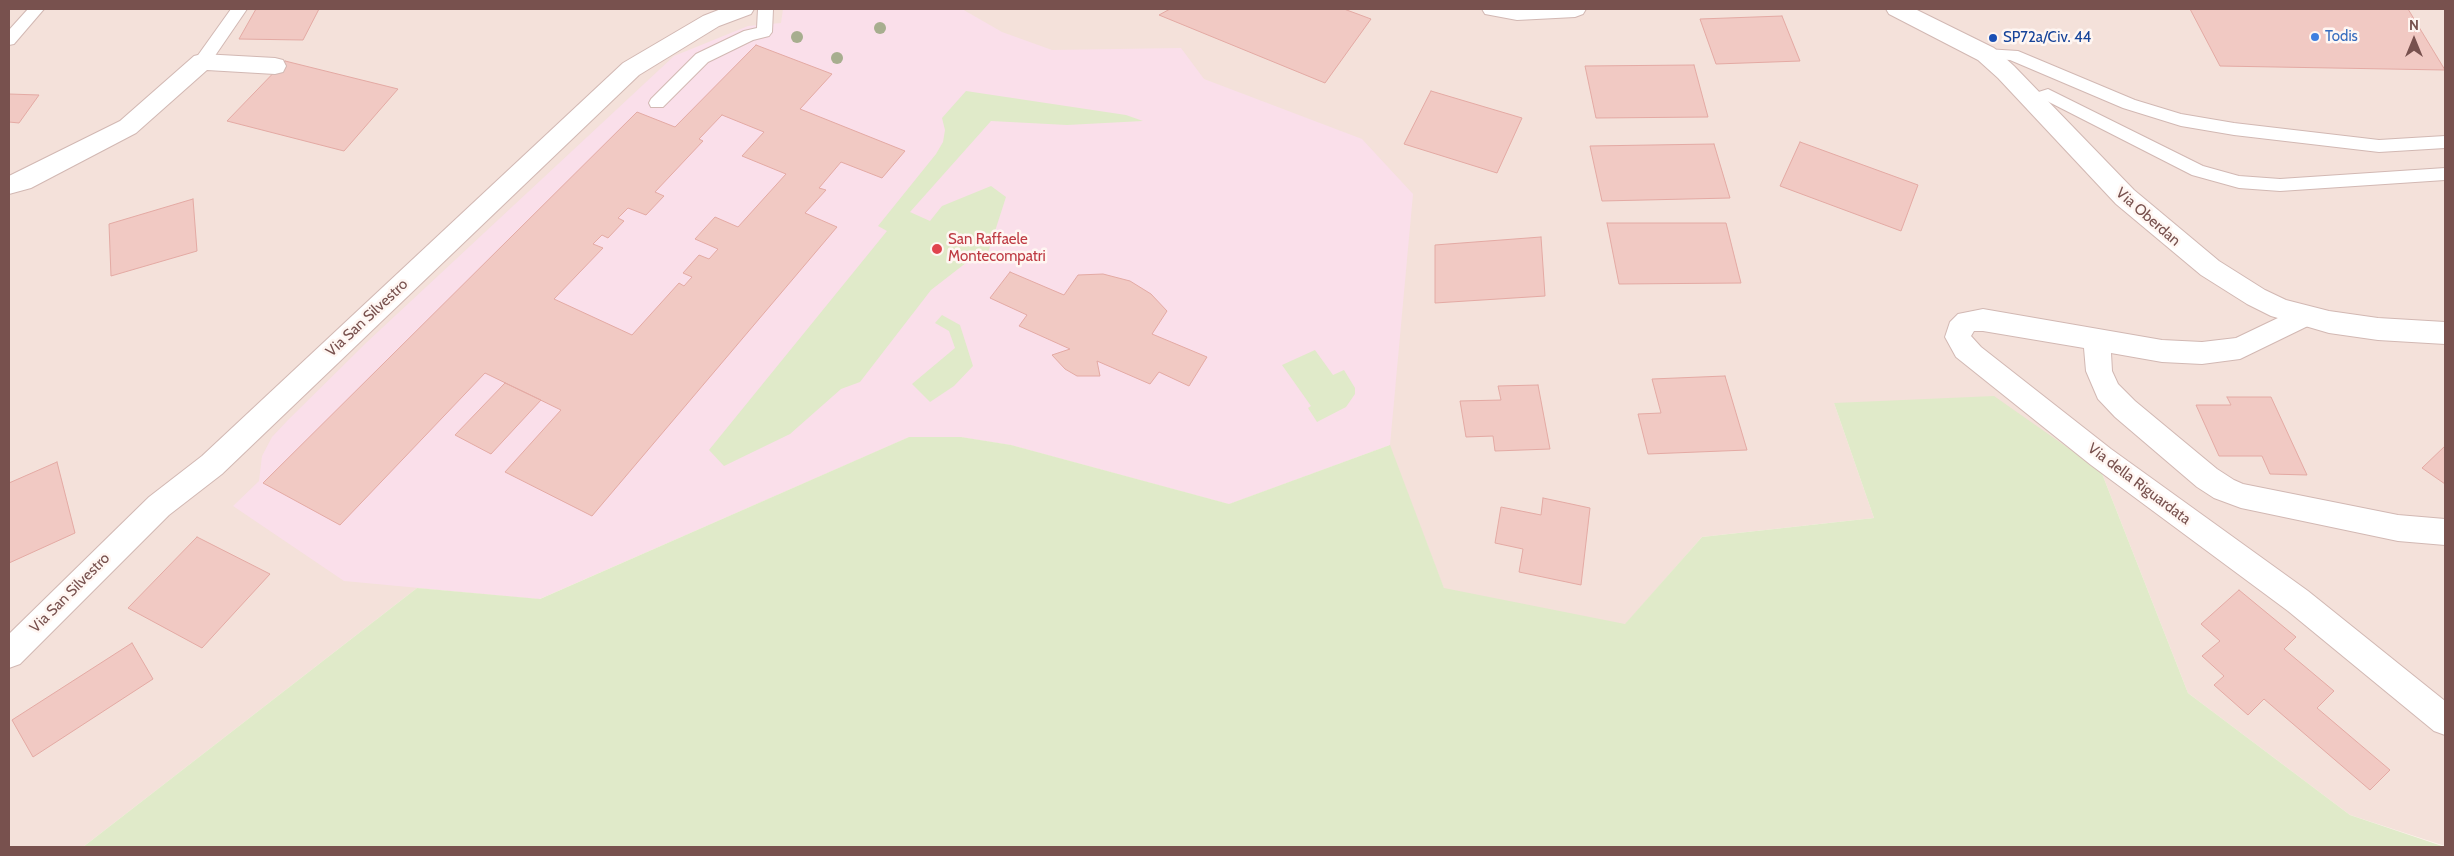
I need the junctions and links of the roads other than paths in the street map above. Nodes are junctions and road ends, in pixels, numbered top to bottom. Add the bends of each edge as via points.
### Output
1 (36, 9) edge
2 (239, 9) edge
3 (744, 9) edge
4 (765, 9) edge
5 (1493, 9) edge
6 (1575, 9) edge
7 (1897, 9) edge
8 (9, 40) edge
9 (1986, 54) junction
10 (202, 62) junction
11 (275, 66) dead end
12 (2032, 100) junction
13 (657, 102) dead end
14 (2445, 142) edge
15 (2445, 174) edge
16 (9, 185) edge
17 (2303, 317) junction
18 (2445, 333) edge
19 (2097, 340) junction
20 (2445, 532) edge
21 (9, 654) edge
22 (2445, 720) edge

1 - 8 lane
2 - 10 lane
3 - 21 street, Via San Silvestro via 711,20 632,69 212,465 159,506
4 - 13 lane via 764,32 749,35 702,58
5 - 6 street via 1517,12
7 - 9 street, Via Oberdan
9 - 12 street, Via Oberdan
9 - 14 lane via 2012,55 2129,104 2181,120 2379,146
10 - 11 street
10 - 16 street via 128,126 22,182
12 - 15 lane via 2048,95 2198,171 2239,182 2280,185
12 - 17 street, Via Oberdan via 2109,183 2187,250 2256,297
17 - 18 street, Via Oberdan via 2378,329
17 - 19 street, Via della Riguardata via 2240,348 2202,353 2162,351
19 - 20 street via 2102,383 2116,400 2224,489 2241,496 2398,528
19 - 22 street, Via della Riguardata via 1974,320 1962,325 1958,337 1965,349 1995,373 2101,456 2298,601

